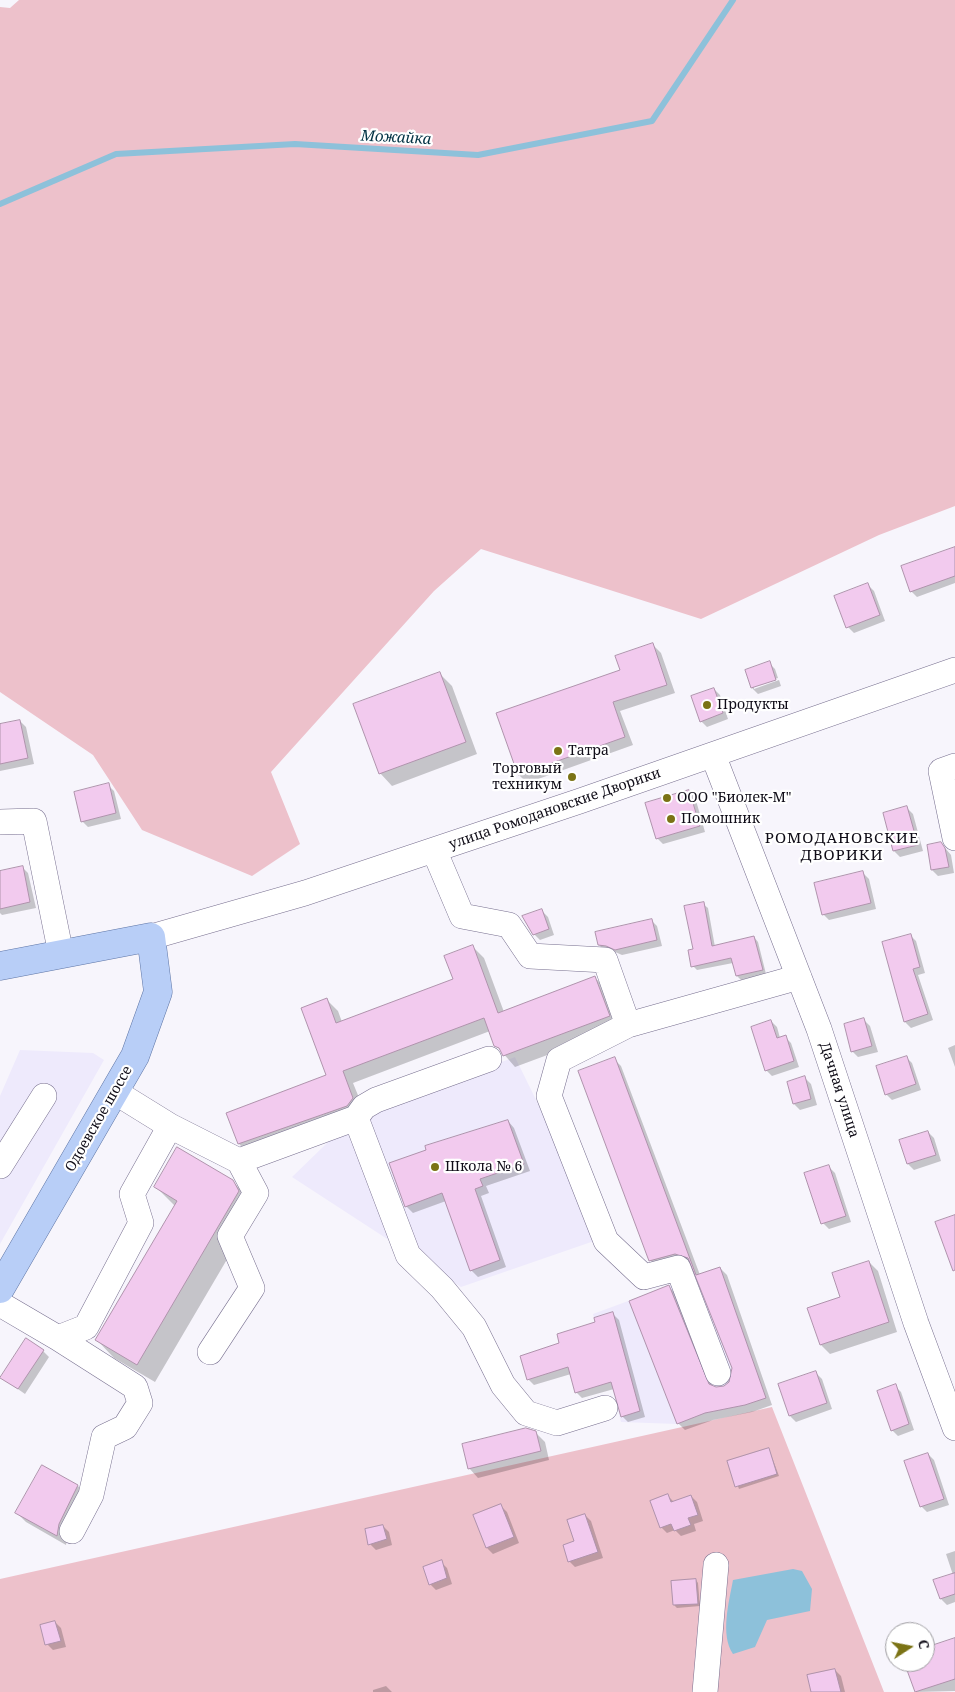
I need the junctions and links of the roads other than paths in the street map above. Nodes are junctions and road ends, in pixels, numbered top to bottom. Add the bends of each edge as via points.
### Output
1 (955, 670) edge
2 (713, 755) junction
3 (955, 766) edge
4 (0, 822) edge
5 (955, 838) edge
6 (434, 850) junction
7 (151, 937) junction
8 (61, 954) junction
9 (0, 966) edge
10 (799, 977) junction
11 (628, 1025) junction
12 (489, 1059) dead end
13 (114, 1092) junction
14 (44, 1096) dead end
15 (356, 1118) junction
16 (170, 1126) junction
17 (239, 1161) junction
18 (0, 1166) edge
19 (0, 1289) edge
20 (0, 1304) edge
21 (58, 1338) junction
22 (210, 1352) dead end
23 (718, 1373) dead end
24 (605, 1408) dead end
25 (955, 1428) edge
26 (72, 1531) dead end
27 (716, 1565) dead end
28 (705, 1692) edge

1 - 2 street, улица Ромодановские Дворики
2 - 6 street, улица Ромодановские Дворики
2 - 10 street, Дачная улица
3 - 5 street via 941,771
4 - 8 street via 34,822
6 - 7 street, улица Ромодановские Дворики via 305,893
6 - 11 street via 462,916 508,925 530,956 605,960
7 - 8 main road
7 - 13 main road, Одоевское шоссе via 158,992 135,1056
8 - 9 main road
10 - 11 street
10 - 25 street, Дачная улица via 916,1323
11 - 23 street via 559,1060 550,1096 606,1241 644,1277 678,1268
12 - 15 street via 376,1100 364,1107
13 - 16 street
13 - 19 main road, Одоевское шоссе
14 - 18 street
15 - 17 street
15 - 24 street via 408,1254 474,1326 503,1385 526,1414 557,1422
16 - 17 street
16 - 21 street via 132,1194 141,1223 86,1328
17 - 22 street via 256,1193 230,1236 252,1288
20 - 21 street
21 - 26 street via 135,1388 140,1403 125,1427 104,1437 91,1495
27 - 28 street

